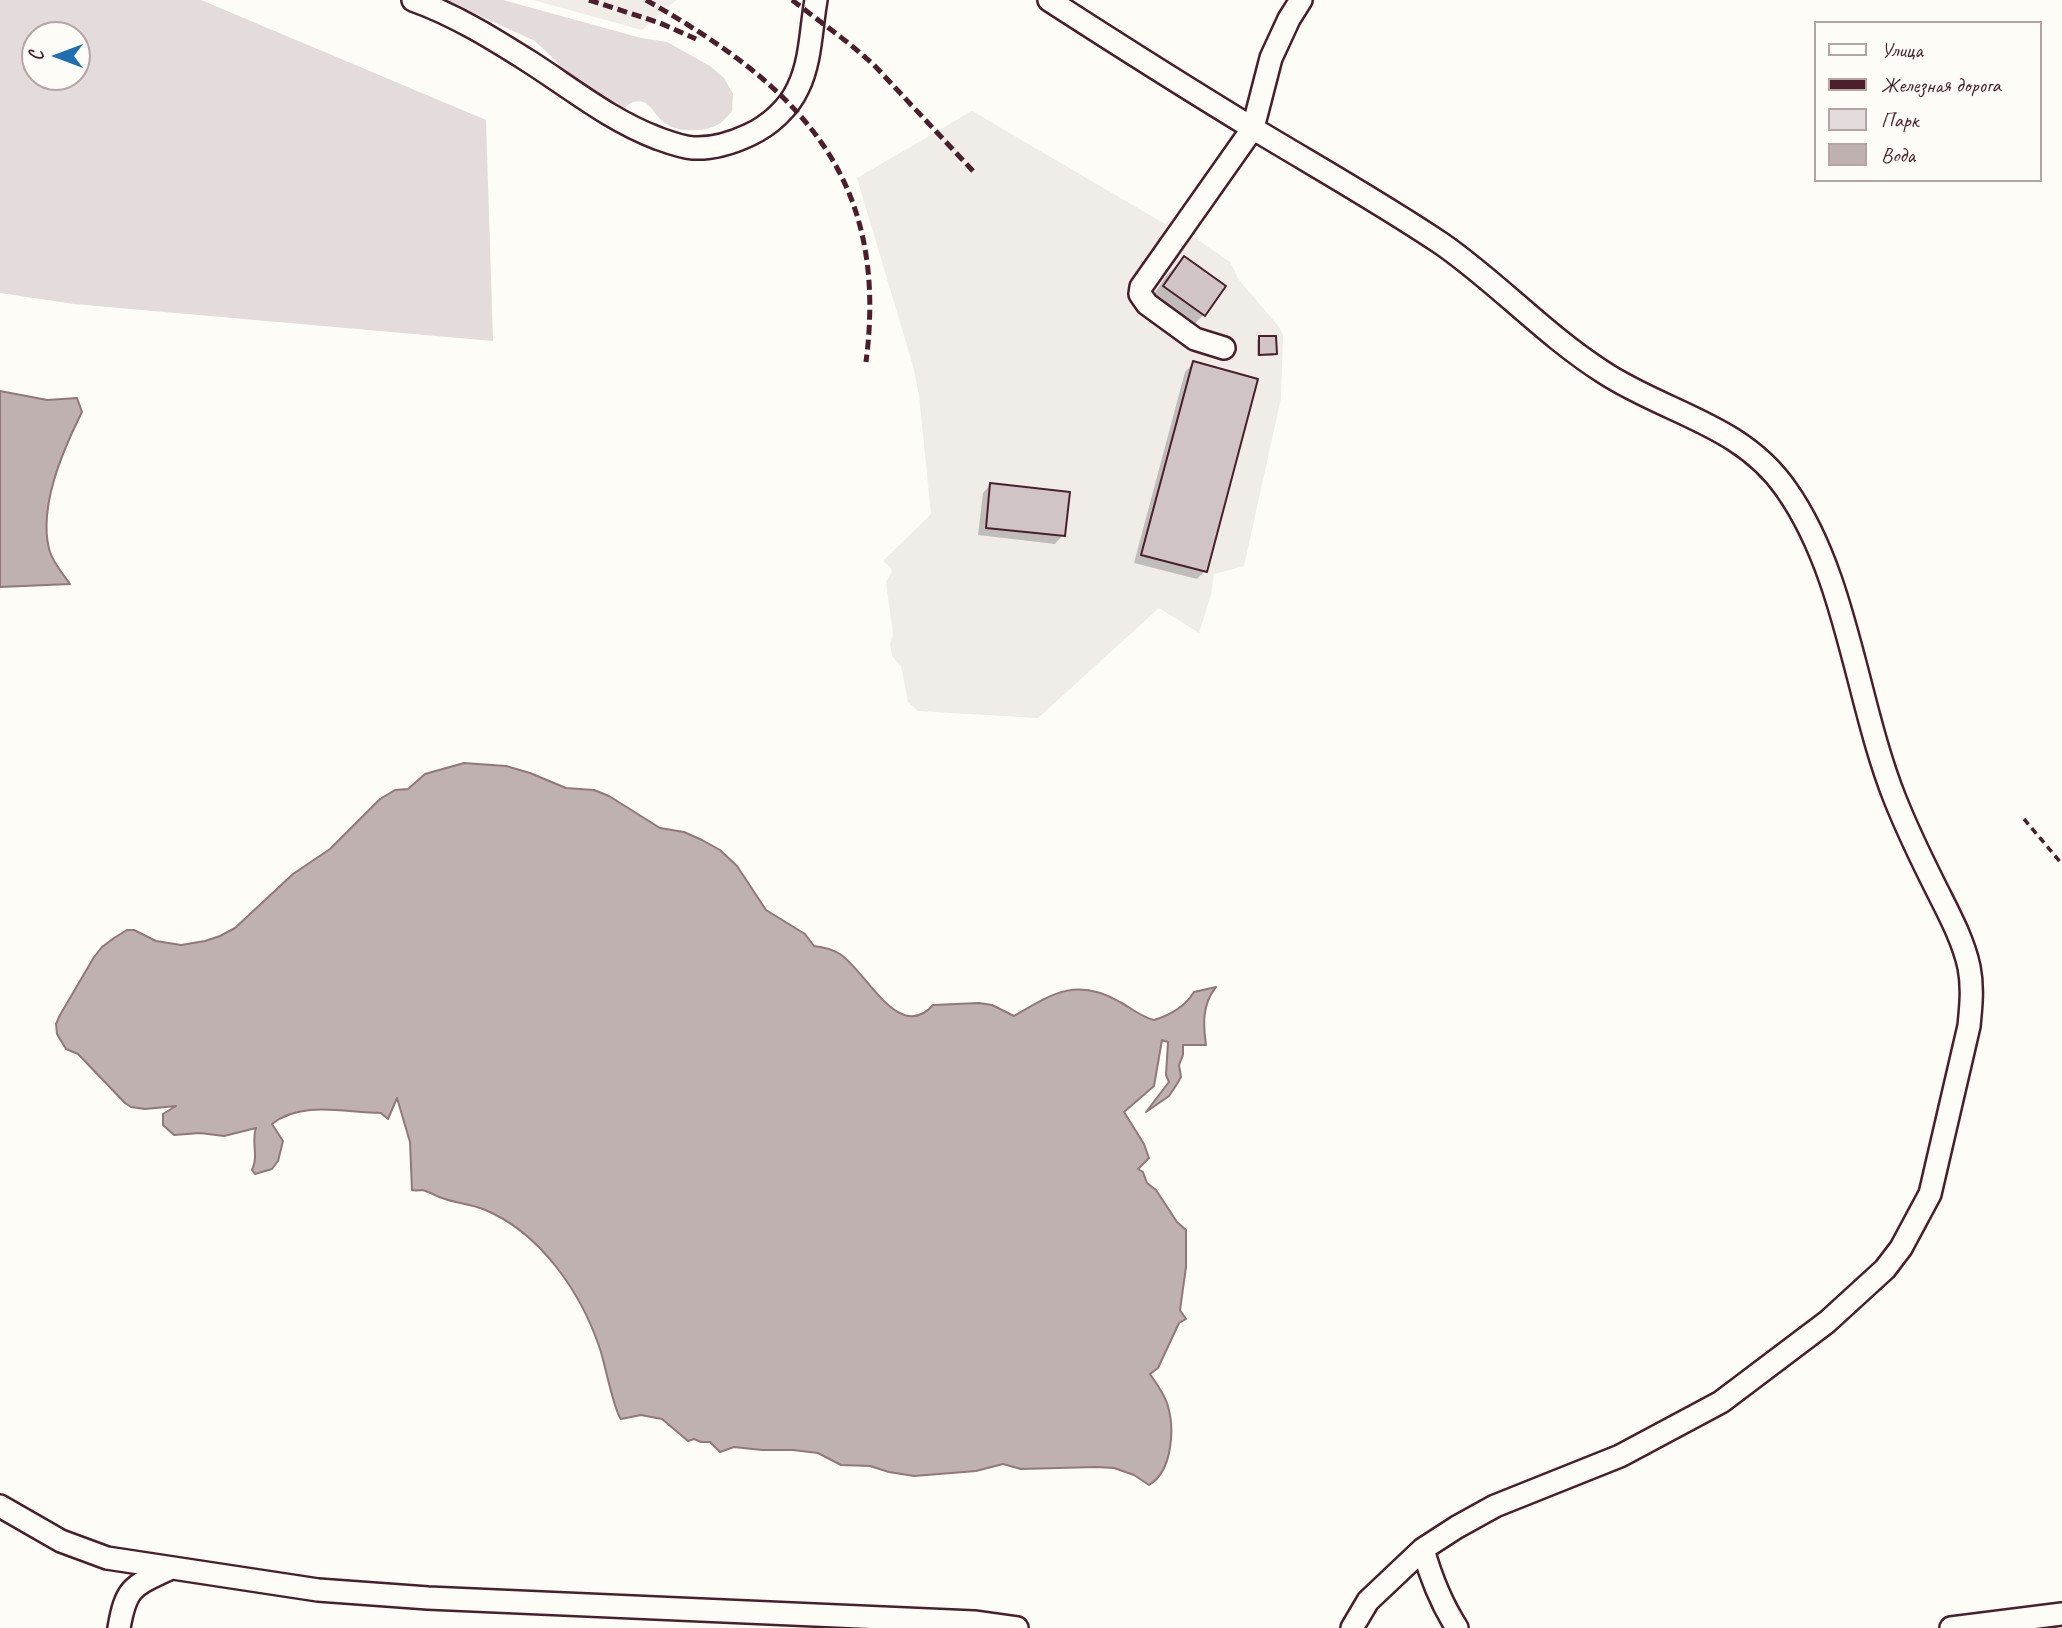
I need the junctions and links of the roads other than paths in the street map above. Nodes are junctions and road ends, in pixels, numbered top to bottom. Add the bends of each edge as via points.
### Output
1 (413, 0) edge
2 (816, 0) edge
3 (1049, 0) edge
4 (1301, 0) edge
5 (1253, 128) junction
6 (1224, 348) dead end
7 (0, 1506) edge
8 (1423, 1549) junction
9 (169, 1569) junction
10 (2062, 1614) edge
11 (119, 1628) edge
12 (1017, 1628) edge
13 (1352, 1628) edge
14 (1457, 1628) edge
15 (1951, 1628) edge

1 - 2 lane via 493,39 622,122 669,142 697,148 738,140 779,115 802,78
3 - 5 lane
4 - 5 lane via 1270,58
5 - 6 lane via 1140,294 1195,339
5 - 8 lane via 1447,248 1598,369 1640,394 1721,430 1766,465 1799,509 1817,544 1891,787 1970,969 1969,1026 1930,1194 1885,1269 1827,1322 1721,1402 1620,1456 1495,1507
7 - 9 lane via 79,1550
8 - 13 lane via 1368,1601
8 - 14 lane via 1430,1576
9 - 11 lane via 136,1584
9 - 12 lane via 392,1596 974,1622
10 - 15 lane

